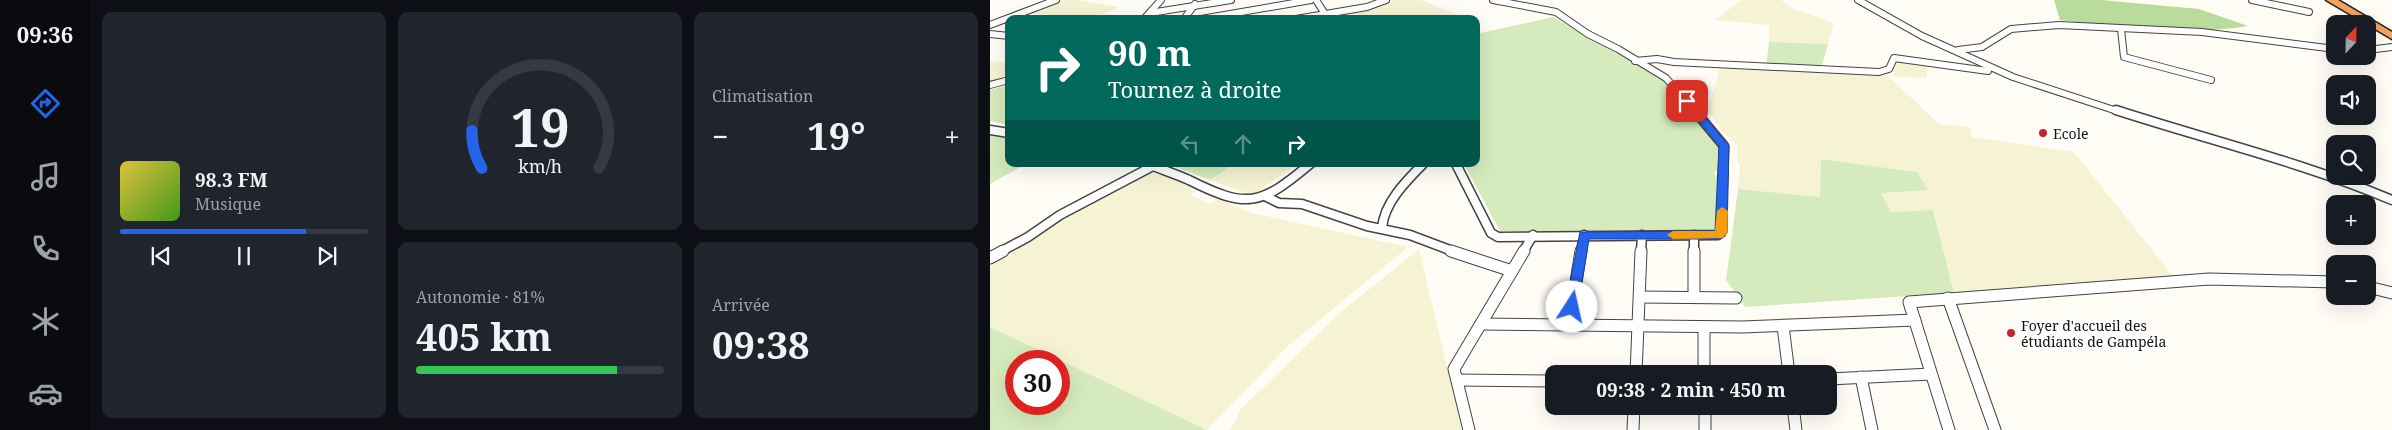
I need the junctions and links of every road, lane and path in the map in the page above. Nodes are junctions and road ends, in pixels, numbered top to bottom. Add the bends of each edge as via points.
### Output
1 (1056, 0) edge
2 (1161, 0) edge
3 (1198, 0) edge
4 (1231, 0) edge
5 (1312, 0) edge
6 (1316, 0) edge
7 (1361, 0) edge
8 (1386, 0) edge
9 (1492, 0) edge
10 (1858, 0) edge
11 (2252, 0) edge
12 (2331, 0) edge
13 (2344, 0) edge
14 (1194, 6) junction
15 (1367, 7) junction
16 (2309, 12) dead end
17 (1150, 13) joint
18 (1016, 15) edge
19 (1187, 15) edge
20 (1224, 15) edge
21 (1322, 15) edge
22 (1327, 15) edge
23 (1005, 19) edge
24 (990, 25) edge
25 (2392, 28) edge
26 (2121, 29) junction
27 (990, 34) edge
28 (1005, 36) edge
29 (2392, 36) edge
30 (2392, 47) edge
31 (2326, 48) edge
32 (1954, 49) junction
33 (2376, 49) edge
34 (1635, 60) junction
35 (2013, 77) junction
36 (2211, 80) dead end
37 (1005, 81) edge
38 (990, 85) edge
39 (990, 130) edge
40 (1005, 132) edge
41 (1146, 167) edge
42 (1155, 167) edge
43 (1306, 167) edge
44 (1421, 167) edge
45 (1458, 167) edge
46 (1265, 196) junction
47 (2392, 200) edge
48 (1382, 228) junction
49 (1533, 235) junction
50 (1584, 235) junction
51 (1642, 235) junction
52 (1694, 235) junction
53 (990, 258) edge
54 (1512, 271) junction
55 (2326, 281) edge
56 (2376, 290) edge
57 (2392, 293) edge
58 (1640, 297) junction
59 (1694, 297) junction
60 (1736, 298) dead end
61 (1948, 298) junction
62 (1915, 320) junction
63 (1481, 324) junction
64 (1569, 325) junction
65 (1638, 326) junction
66 (1783, 326) junction
67 (1704, 327) junction
68 (1636, 365) edge
69 (1704, 365) edge
70 (1788, 365) edge
71 (1932, 374) junction
72 (1861, 377) junction
73 (1837, 378) edge
74 (1457, 380) junction
75 (1545, 381) edge
76 (1634, 415) edge
77 (1705, 415) edge
78 (1794, 415) edge
79 (1469, 430) edge
80 (1633, 430) edge
81 (1705, 430) edge
82 (1796, 430) edge
83 (1872, 430) edge
84 (1949, 430) edge
85 (1995, 430) edge

1 - 18 street
2 - 17 street
3 - 14 street
4 - 14 street
5 - 20 street
6 - 21 street
7 - 15 street
8 - 15 street
9 - 34 street via 1556,12
10 - 32 street via 1922,36
11 - 16 street
12 - 29 highway
13 - 25 highway
14 - 17 street
14 - 19 street
15 - 22 street
23 - 24 street
26 - 31 street via 2202,32
26 - 32 street via 2059,25 2019,27 1973,50
26 - 36 street via 2124,57
27 - 28 street
30 - 33 street
32 - 35 street
34 - 35 street via 1879,72 1889,68 1894,58 1965,66
34 - 52 street via 1666,78 1724,146 1721,233
35 - 47 street via 2144,120 2252,150
37 - 38 street
39 - 40 street
41 - 53 street
42 - 46 street via 1231,199
43 - 46 street
44 - 48 street via 1389,205 1381,221
45 - 49 street via 1491,233 1498,237
46 - 48 street via 1279,203 1302,204
48 - 54 street
49 - 50 street
49 - 54 street
50 - 51 street
50 - 64 street
51 - 52 street
51 - 58 street
52 - 59 street
54 - 63 street
55 - 61 street via 2209,279
56 - 57 street
58 - 59 street
58 - 65 street
59 - 60 street
61 - 62 street via 1909,302
61 - 85 street
62 - 66 street
62 - 71 street
63 - 64 street
63 - 74 street via 1454,370
64 - 65 street
65 - 67 street
65 - 68 street
66 - 67 street
66 - 70 street
67 - 69 street
71 - 72 street
71 - 84 street
72 - 73 street
72 - 83 street
74 - 75 street
74 - 79 street
76 - 80 street
77 - 81 street
78 - 82 street

